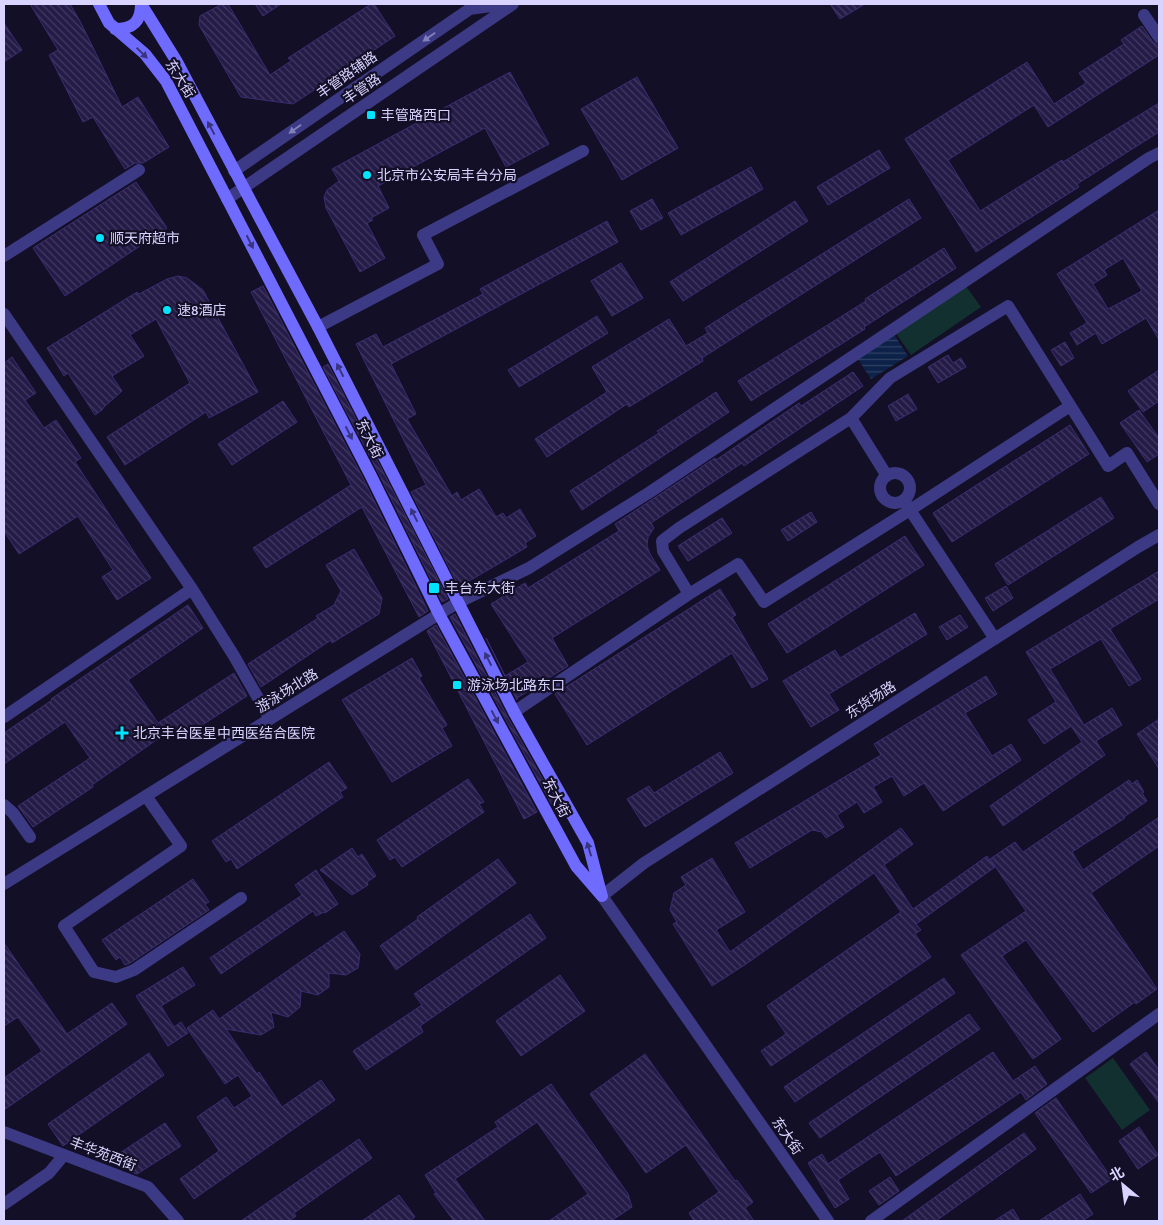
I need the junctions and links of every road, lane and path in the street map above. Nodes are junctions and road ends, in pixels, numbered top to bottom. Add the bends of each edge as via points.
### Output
1 (99, 4) edge
2 (141, 4) edge
3 (506, 4) edge
4 (513, 4) edge
5 (473, 7) edge
6 (1144, 15) dead end
7 (115, 29) junction
8 (1159, 37) edge
9 (583, 151) dead end
10 (1159, 153) edge
11 (139, 170) dead end
12 (234, 171) junction
13 (243, 188) junction
14 (227, 199) junction
15 (4, 256) edge
16 (4, 314) edge
17 (318, 328) junction
18 (1070, 406) junction
19 (851, 418) junction
20 (887, 476) junction
21 (1159, 504) edge
22 (907, 505) junction
23 (1159, 535) edge
24 (192, 588) junction
25 (690, 594) junction
26 (458, 602) junction
27 (439, 614) junction
28 (995, 639) junction
29 (514, 712) junction
30 (4, 718) edge
31 (270, 719) junction
32 (146, 796) junction
33 (4, 805) edge
34 (30, 837) dead end
35 (4, 884) edge
36 (602, 896) junction
37 (241, 898) dead end
38 (1159, 1014) edge
39 (4, 1132) edge
40 (64, 1155) junction
41 (4, 1204) edge
42 (178, 1221) edge
43 (828, 1221) edge
44 (870, 1221) edge

1 - 7 main road, 东大街
2 - 7 main road via 141,15 135,24
12 -> 2 main road, 东大街 via 177,62
3 - 5 street
4 - 13 street, 丰管路
5 -> 12 street, 丰管路辅路
6 - 8 street
7 -> 14 main road, 东大街 via 145,54 166,81
9 - 17 street via 423,236 438,264
10 - 26 street, 游泳场北路 via 650,492 529,568
11 - 15 street
12 - 13 main road, 东大街
13 - 14 street, 丰管路
13 - 17 main road, 东大街
14 -> 27 main road, 东大街
16 - 24 street
26 -> 17 main road, 东大街
18 - 19 street via 1008,306 890,378
18 - 21 street via 1108,466 1127,453
18 - 22 street
19 - 20 street
19 - 25 street via 662,541 664,552
20 - 22 street via 899,474 907,479 910,489
20 - 22 street via 881,486 884,499
22 - 25 street via 764,602 738,564
22 - 28 street
23 - 28 street, 东货场路
24 - 30 street
24 - 31 street
25 - 29 street
26 - 27 street, 游泳场北路
29 -> 26 main road, 东大街
27 - 31 street, 游泳场北路
27 -> 36 main road, 东大街 via 576,866
28 - 36 street, 东货场路 via 644,863
36 -> 29 main road, 东大街 via 588,843
31 - 32 street, 游泳场北路
32 - 35 street, 游泳场北路
32 - 37 street via 181,846 64,926 94,972 116,977 134,970
33 - 34 street
36 - 43 street, 东大街
38 - 44 street
39 - 40 street, 丰华苑西街
40 - 41 street via 50,1172
40 - 42 street, 丰华苑西街 via 148,1187

